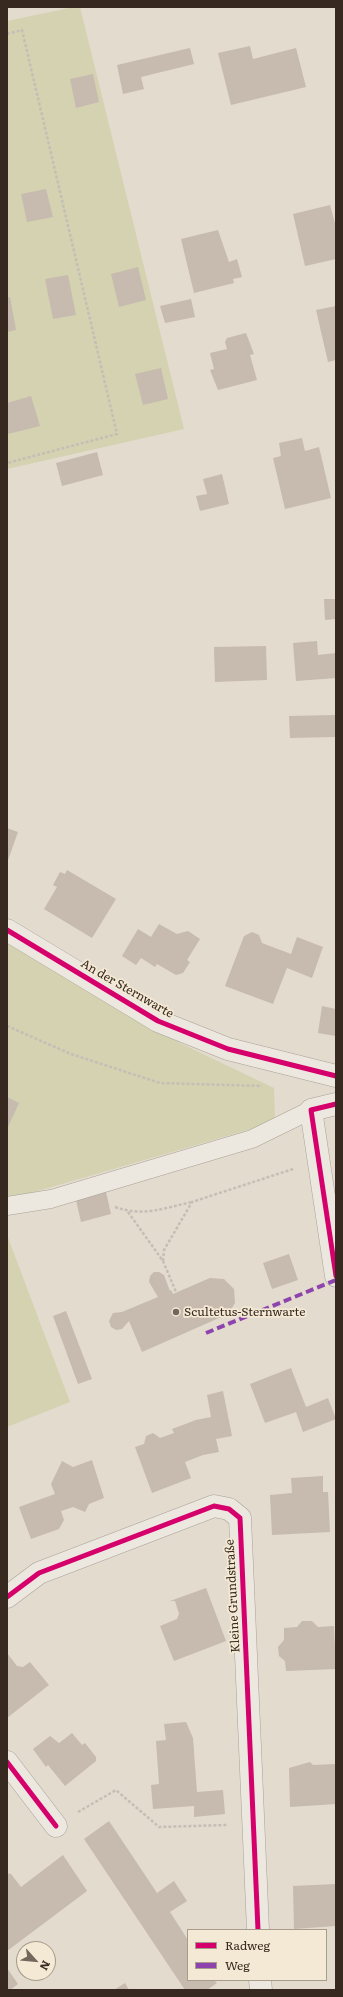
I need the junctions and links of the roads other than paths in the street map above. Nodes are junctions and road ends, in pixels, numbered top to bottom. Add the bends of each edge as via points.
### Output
1 (7, 930) edge
2 (336, 1076) edge
3 (336, 1104) edge
4 (311, 1110) junction
5 (7, 1206) edge
6 (336, 1276) edge
7 (7, 1597) edge
8 (7, 1762) edge
9 (56, 1826) road end
10 (258, 1929) edge

1 - 2 street, An der Sternwarte via 158,1021 228,1049
3 - 4 street
4 - 5 lane via 252,1139 51,1199
4 - 6 street
7 - 10 street, Kleine Grundstraße via 39,1573 214,1506 229,1509 240,1518
8 - 9 street

